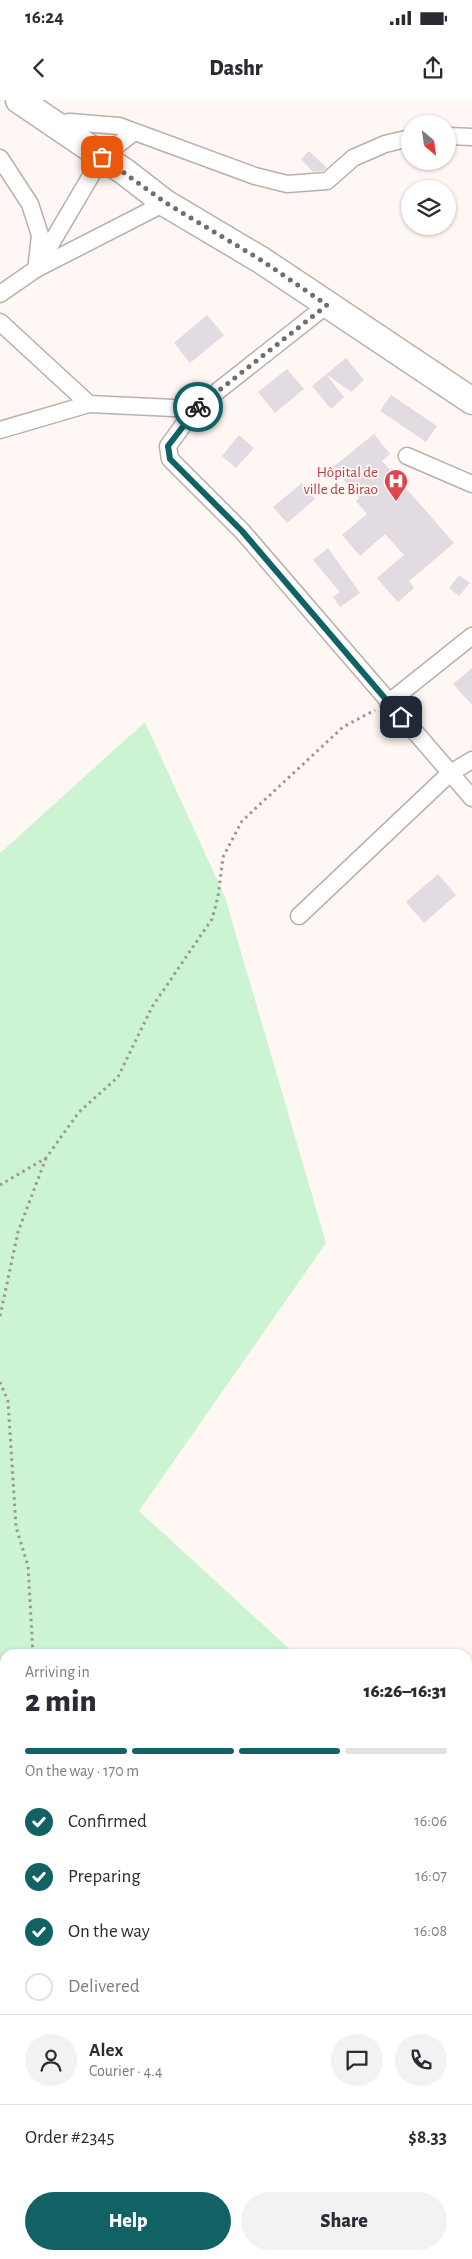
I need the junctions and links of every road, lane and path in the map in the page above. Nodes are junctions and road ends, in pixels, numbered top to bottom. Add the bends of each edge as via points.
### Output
1 (19, 100) edge
2 (51, 124) junction
3 (133, 133) junction
4 (456, 136) edge
5 (472, 137) edge
6 (401, 140) edge
7 (102, 157) junction
8 (0, 158) edge
9 (166, 203) junction
10 (36, 269) junction
11 (0, 294) edge
12 (327, 305) junction
13 (0, 322) edge
14 (472, 401) edge
15 (89, 404) junction
16 (195, 409) junction
17 (0, 430) edge
18 (407, 456) dead end
19 (472, 484) edge
20 (472, 636) edge
21 (388, 703) junction
22 (472, 760) edge
23 (449, 774) junction
24 (472, 798) edge
25 (299, 916) dead end
26 (46, 1158) junction
27 (0, 1185) edge
28 (0, 1316) edge
29 (0, 1382) edge
30 (33, 1649) edge

1 - 2 main road
2 - 3 street via 70,122 118,126
2 - 7 main road
3 - 6 street via 287,184 327,181 353,158
3 - 7 street
4 - 5 street
7 - 9 main road
7 - 10 street
8 - 10 street via 30,204 40,235
9 - 10 street
9 - 12 main road via 261,260
10 - 11 street
12 - 14 main road
12 - 16 street
13 - 15 street
15 - 16 street
15 - 17 street
16 - 21 street via 168,446 170,459 242,531
18 - 19 street
20 - 21 street
21 - 23 street
21 - 26 path via 343,727 242,821 223,857 212,919 152,1006 118,1077 78,1112
22 - 23 street
23 - 24 street
23 - 25 street
26 - 27 path
26 - 28 path via 18,1232
29 - 30 path via 8,1401 16,1527 28,1566

